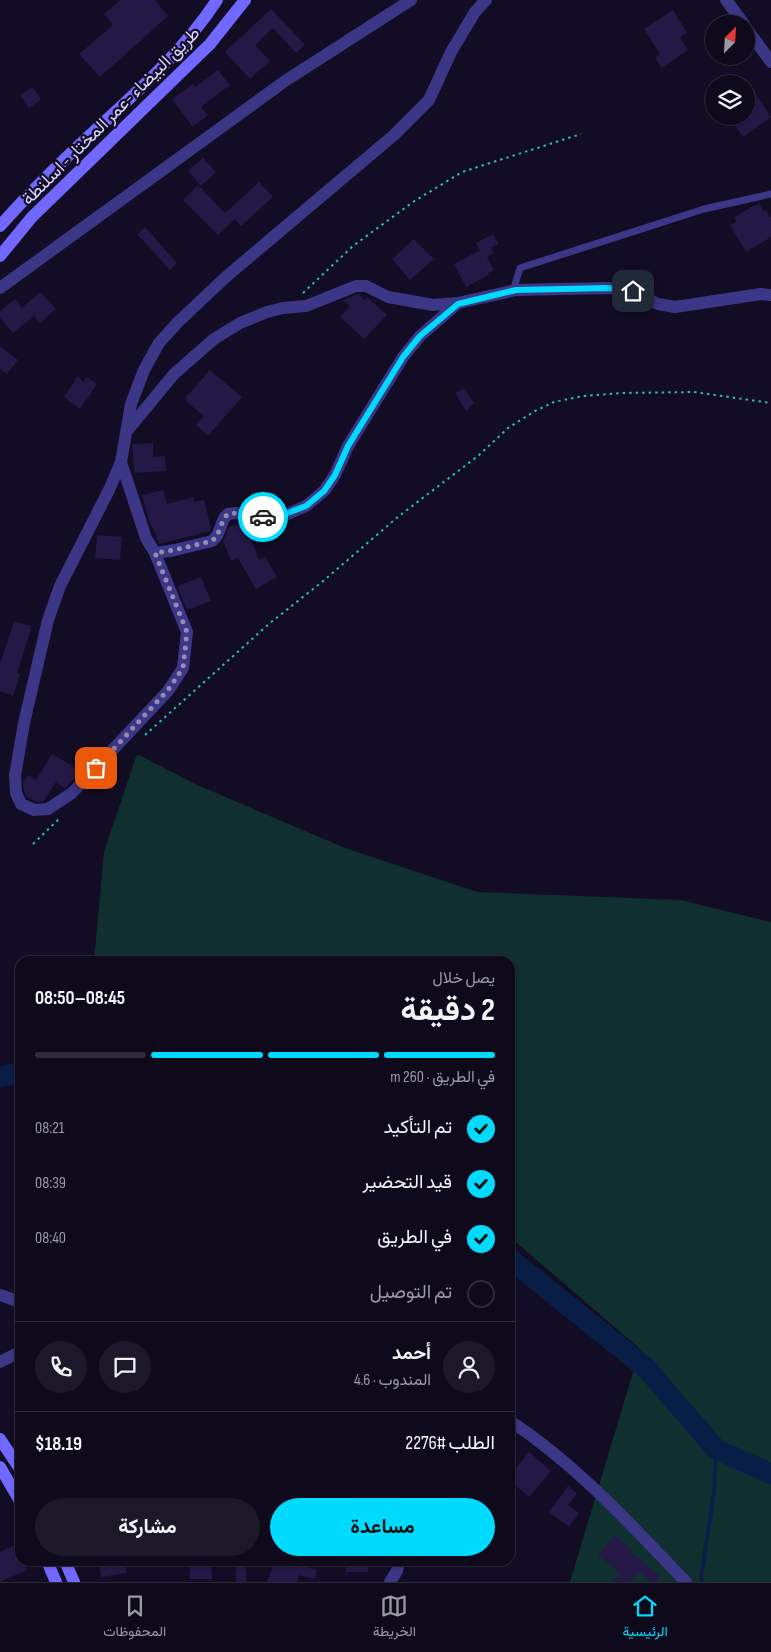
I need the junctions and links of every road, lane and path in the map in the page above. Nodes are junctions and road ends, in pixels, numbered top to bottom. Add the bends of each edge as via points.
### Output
1 (217, 0) edge
2 (245, 0) edge
3 (411, 0) edge
4 (486, 0) edge
5 (726, 0) edge
6 (737, 15) edge
7 (755, 40) edge
8 (771, 62) edge
9 (581, 134) dead end
10 (771, 194) edge
11 (2, 219) edge
12 (0, 256) edge
13 (0, 288) edge
14 (513, 291) junction
15 (771, 295) edge
16 (458, 304) junction
17 (294, 308) junction
18 (771, 403) edge
19 (125, 433) junction
20 (121, 462) junction
21 (155, 553) junction
22 (141, 738) dead end
23 (67, 811) dead end
24 (33, 844) dead end
25 (0, 1294) edge
26 (15, 1300) edge
27 (15, 1354) edge
28 (0, 1362) edge
29 (515, 1424) edge
30 (0, 1439) edge
31 (15, 1462) edge
32 (0, 1467) edge
33 (15, 1492) edge
34 (49, 1566) edge
35 (67, 1566) edge
36 (398, 1566) edge
37 (56, 1582) edge
38 (74, 1582) edge
39 (390, 1582) edge
40 (686, 1582) edge

1 - 11 main road, طريق البيضاء -عمر المختار - اسلنطة via 155,75
2 - 12 main road, طريق البيضاء -عمر المختار - اسلنطة via 210,44 32,217
3 - 13 street via 277,86
4 - 19 street via 451,52 429,100 394,135 227,276 159,343 131,404
5 - 6 street
7 - 8 street
9 - 17 path via 462,172 413,202 353,246 305,290
10 - 14 lane via 704,210 520,268
14 - 15 street via 608,288 633,291 658,304 675,307
14 - 16 street
16 - 17 street via 434,305 388,297 366,286 356,286
16 - 21 street via 420,336 403,357 348,446 335,475 324,491 306,506 265,517 228,514 212,541
17 - 19 street via 267,312 214,339 174,374
18 - 22 path via 694,392 622,393 583,396 535,410 508,428 478,456 399,516 270,623
19 - 20 street
20 - 21 street via 146,538
20 - 21 street via 60,586 48,620 15,776 16,793 21,804 34,810 48,809 72,793 168,690 183,668 187,632
23 - 24 path
25 - 26 street
27 - 28 street
29 - 40 street via 540,1441 610,1503
30 - 31 main road
32 - 33 main road
34 - 37 main road
35 - 38 main road
36 - 39 street

